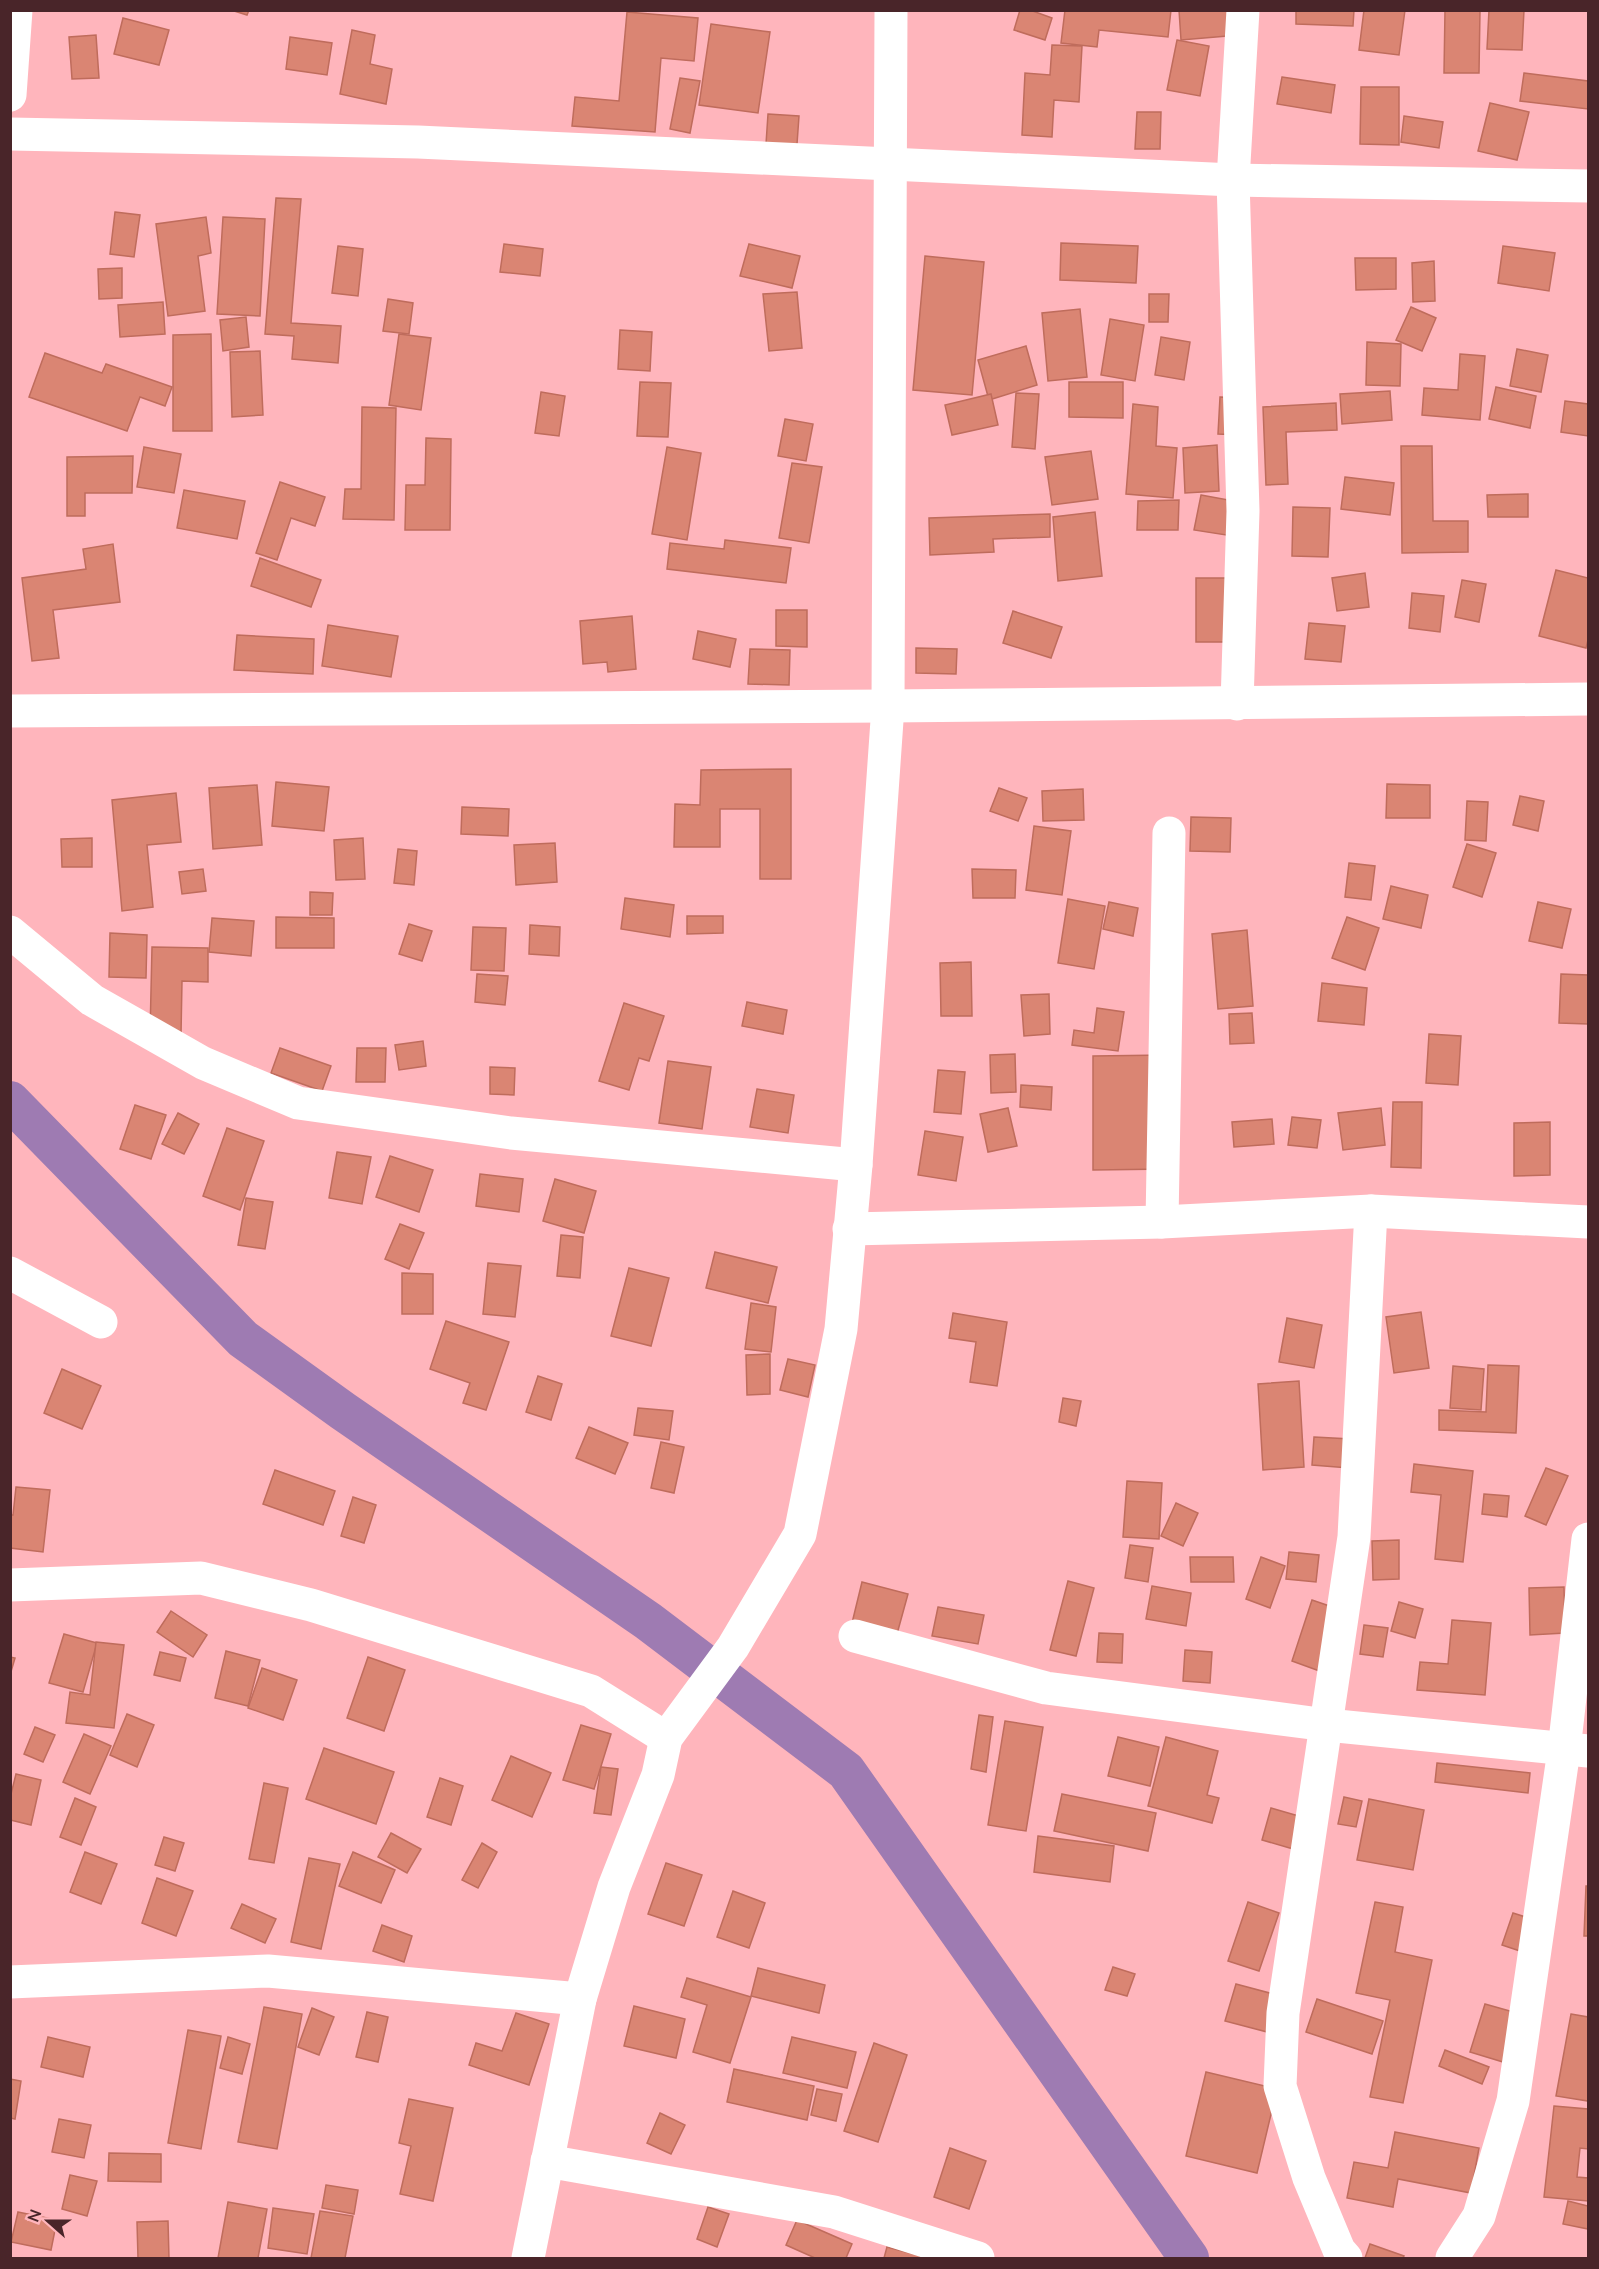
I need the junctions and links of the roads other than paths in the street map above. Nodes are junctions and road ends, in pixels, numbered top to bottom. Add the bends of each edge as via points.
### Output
1 (16, 10) edge
2 (891, 10) edge
3 (1243, 10) edge
4 (10, 95) edge
5 (10, 134) edge
6 (891, 163) junction
7 (1233, 180) junction
8 (1588, 186) edge
9 (1588, 699) edge
10 (1237, 704) junction
11 (888, 706) junction
12 (10, 711) edge
13 (1169, 833) dead end
14 (10, 932) edge
15 (856, 1165) junction
16 (1371, 1211) junction
17 (1162, 1222) junction
18 (1588, 1222) edge
19 (849, 1229) junction
20 (10, 1273) edge
21 (101, 1322) dead end
22 (1588, 1539) edge
23 (10, 1585) edge
24 (855, 1636) dead end
25 (1327, 1725) junction
26 (666, 1738) junction
27 (1576, 1750) edge
28 (10, 1982) edge
29 (580, 1999) junction
30 (547, 2161) junction
31 (528, 2259) edge
32 (978, 2259) edge
33 (1346, 2259) edge
34 (1452, 2259) edge

1 - 4 street
2 - 6 street
3 - 7 street
5 - 6 street via 418,142
6 - 7 street
6 - 11 street
7 - 8 street
7 - 10 street via 1243,511
9 - 10 street
10 - 11 street
11 - 12 street
11 - 15 street
13 - 17 street
14 - 15 street via 92,1000 203,1063 298,1103 511,1133
15 - 19 street
16 - 17 street
16 - 18 street
16 - 25 street via 1354,1537
17 - 19 street
19 - 26 street via 841,1329 800,1534 733,1647
20 - 21 street
22 - 27 street
23 - 26 street via 201,1578 311,1605 591,1691
24 - 25 street via 1046,1688
25 - 27 street
25 - 33 street via 1283,2013 1280,2086 1310,2178
26 - 29 street via 658,1775 614,1887
27 - 34 street via 1513,2101 1479,2216
28 - 29 street via 268,1971
29 - 30 street
30 - 31 street
30 - 32 street via 834,2212

